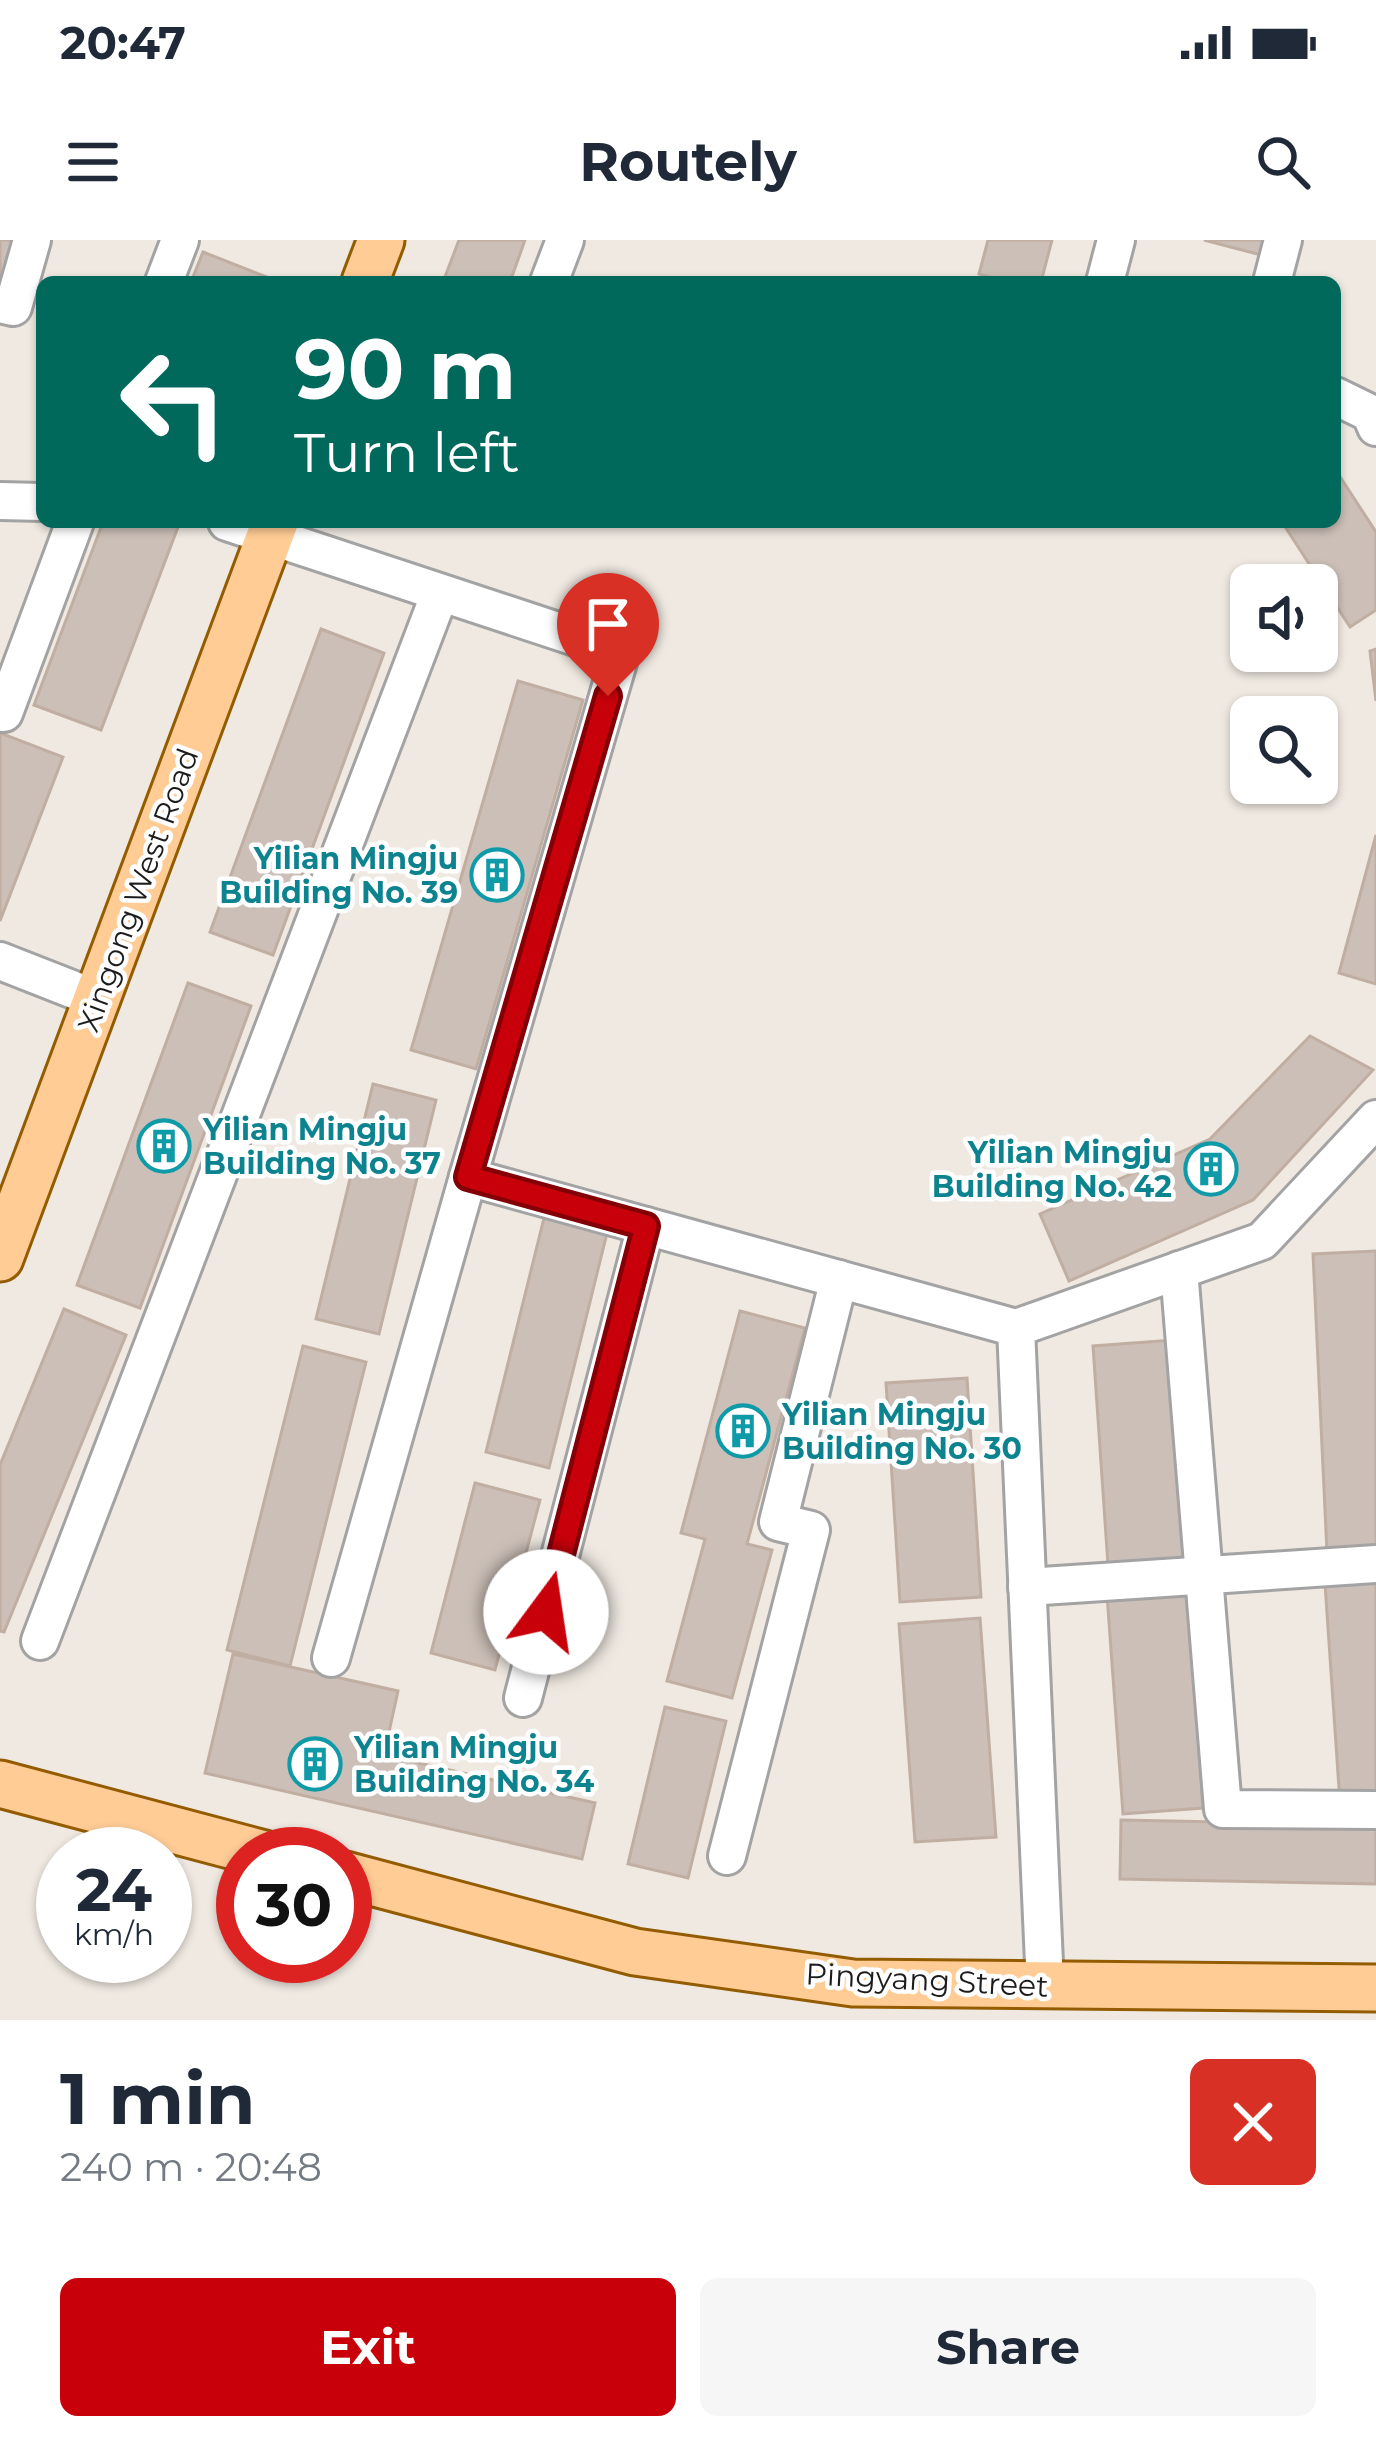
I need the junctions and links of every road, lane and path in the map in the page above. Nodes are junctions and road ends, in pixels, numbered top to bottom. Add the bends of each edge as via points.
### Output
1 (32, 240) edge
2 (180, 240) edge
3 (381, 240) edge
4 (566, 240) edge
5 (1116, 240) edge
6 (1283, 240) edge
7 (166, 276) edge
8 (367, 276) edge
9 (551, 276) edge
10 (1107, 276) edge
11 (1274, 276) edge
12 (0, 304) edge
13 (1341, 399) edge
14 (1376, 427) edge
15 (0, 501) edge
16 (36, 502) edge
17 (73, 528) edge
18 (272, 530) edge
19 (440, 593) junction
20 (0, 713) edge
21 (0, 961) edge
22 (97, 999) junction
23 (1376, 1119) edge
24 (468, 1177) junction
25 (646, 1226) junction
26 (0, 1258) edge
27 (1180, 1270) junction
28 (838, 1279) junction
29 (1016, 1328) junction
30 (1376, 1564) edge
31 (1207, 1575) junction
32 (1027, 1587) junction
33 (40, 1641) dead end
34 (331, 1658) dead end
35 (524, 1698) dead end
36 (0, 1784) edge
37 (1376, 1810) edge
38 (216, 1841) edge
39 (727, 1856) dead end
40 (372, 1882) edge
41 (1045, 1986) junction
42 (1376, 1988) edge

1 - 12 street via 13,307
2 - 7 street
3 - 8 main road
4 - 9 street
5 - 10 street
6 - 11 street
13 - 14 street via 1370,413
15 - 16 street
17 - 20 street
18 - 19 street
18 - 22 main road, Xingong West Road
19 - 24 street via 621,652
19 - 33 street
21 - 22 street
22 - 26 main road, Xingong West Road
23 - 27 street via 1262,1241
24 - 25 street
24 - 34 street
25 - 28 street
25 - 35 street
27 - 29 street
27 - 31 street
28 - 29 street
28 - 39 street via 778,1522 811,1530
29 - 32 street
30 - 31 street
31 - 32 street
31 - 37 street via 1223,1809
32 - 41 street
36 - 38 main road
40 - 41 main road, Pingyang Street via 635,1952 853,1983
41 - 42 main road, Pingyang Street

